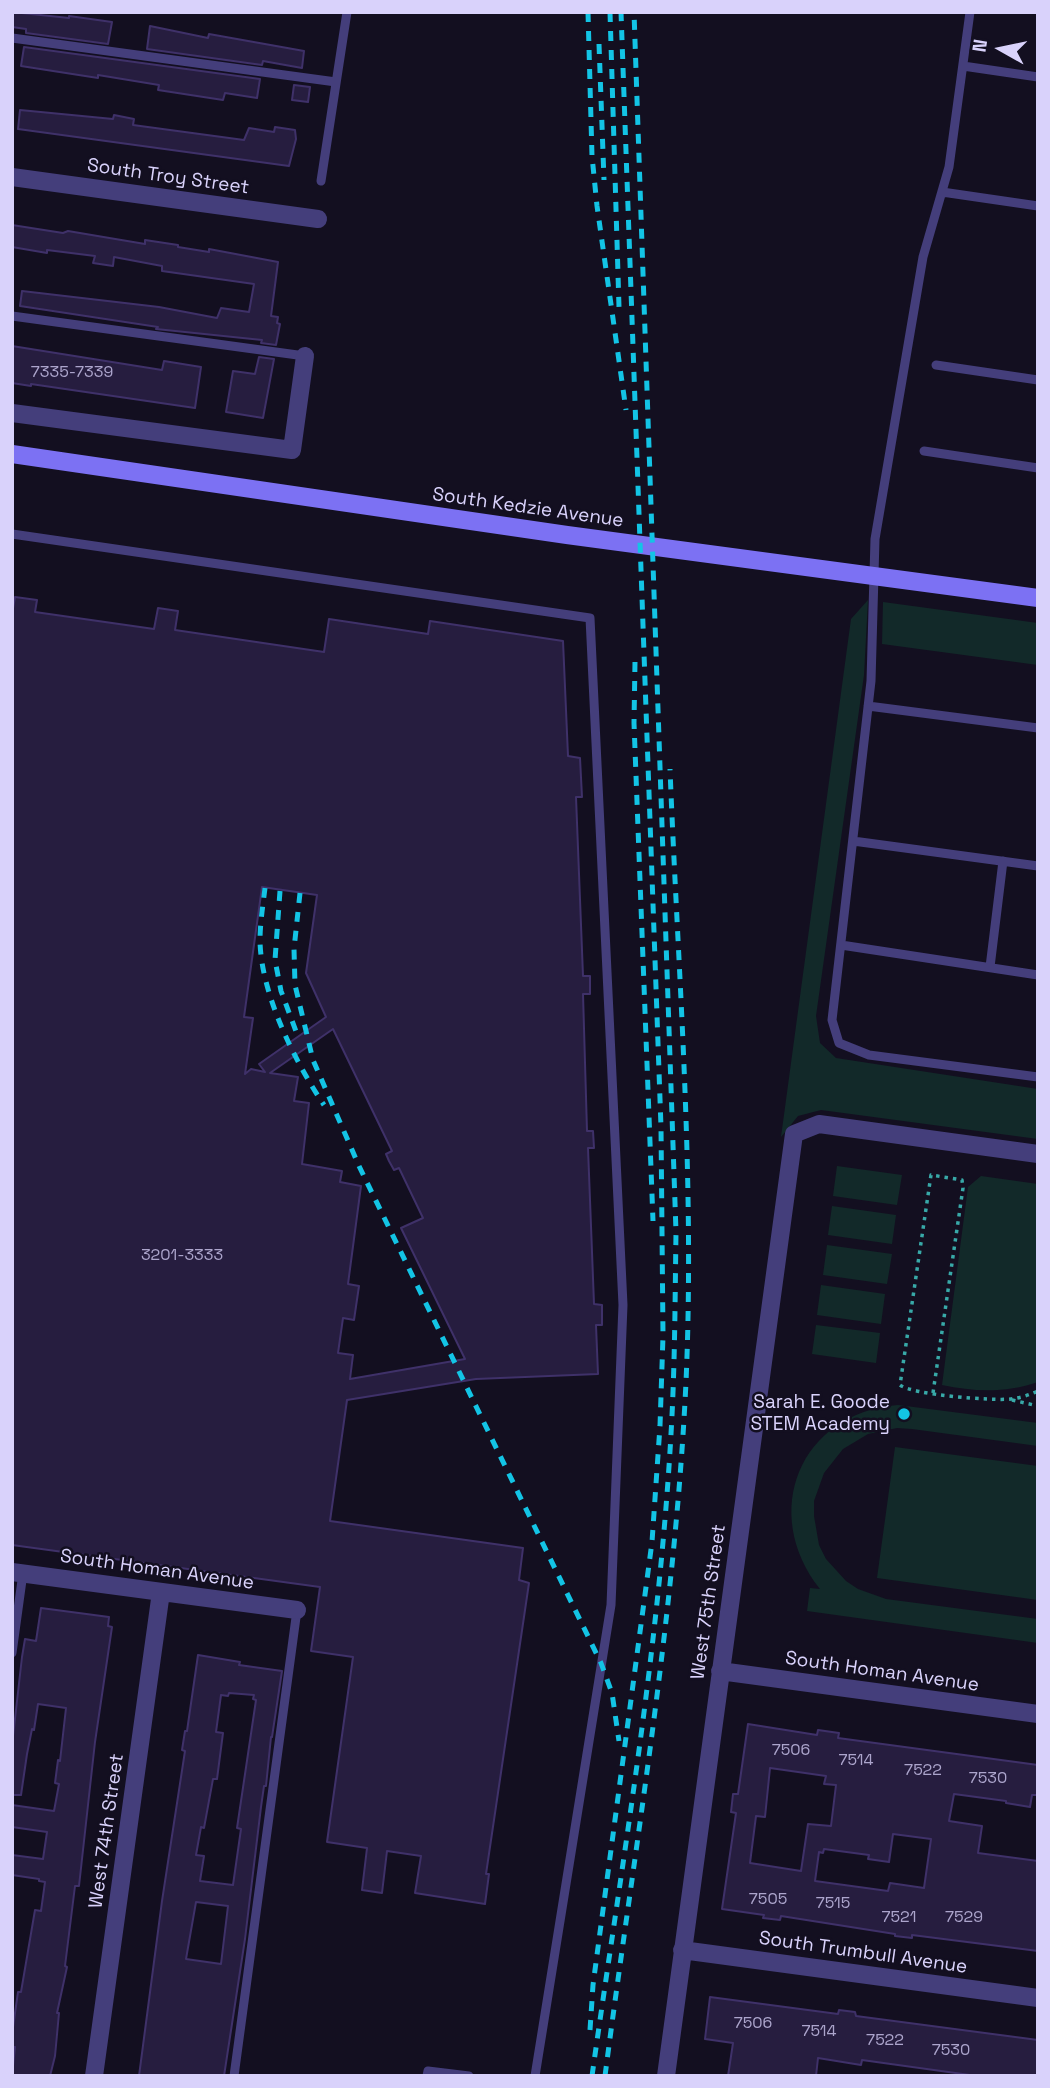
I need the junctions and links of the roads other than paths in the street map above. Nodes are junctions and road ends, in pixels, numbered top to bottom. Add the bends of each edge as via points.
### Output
1 (347, 12) edge
2 (970, 12) edge
3 (12, 38) edge
4 (963, 66) junction
5 (1038, 77) edge
6 (336, 82) junction
7 (12, 177) edge
8 (321, 181) dead end
9 (942, 192) junction
10 (1038, 206) edge
11 (318, 219) dead end
12 (12, 316) edge
13 (305, 356) joint
14 (936, 365) dead end
15 (1038, 380) edge
16 (12, 413) edge
17 (924, 451) dead end
18 (12, 454) edge
19 (1038, 468) edge
20 (12, 534) edge
21 (1038, 598) edge
22 (868, 705) junction
23 (1038, 728) edge
24 (853, 841) junction
25 (1003, 861) junction
26 (1038, 866) edge
27 (841, 945) junction
28 (990, 967) junction
29 (1038, 975) edge
30 (1038, 1077) edge
31 (1038, 1154) edge
32 (18, 1573) edge
33 (161, 1592) junction
34 (297, 1610) joint
35 (12, 1653) edge
36 (720, 1671) junction
37 (1038, 1714) edge
38 (682, 1950) junction
39 (1038, 1998) edge
40 (94, 2076) edge
41 (234, 2076) edge
42 (427, 2076) edge
43 (469, 2076) edge
44 (535, 2076) edge
45 (666, 2076) edge

1 - 6 lane
2 - 4 lane
3 - 6 lane
4 - 5 lane
4 - 9 lane
6 - 8 lane
7 - 11 street, South Troy Street
9 - 10 lane
9 - 22 lane via 923,257 875,539
12 - 13 lane
13 - 16 street via 292,450
14 - 15 lane
17 - 19 lane
18 - 21 main road, South Kedzie Avenue
20 - 44 lane via 590,618 623,1305 611,1605
22 - 23 lane
22 - 24 lane
24 - 25 lane
24 - 27 lane
25 - 26 lane
25 - 28 lane
27 - 28 lane
27 - 30 lane via 832,1020 839,1043 869,1055
28 - 29 lane
31 - 36 street, West 75th Street via 819,1124 794,1134
32 - 33 street, South Homan Avenue
32 - 35 lane
33 - 34 street, South Homan Avenue
33 - 40 street, West 74th Street
34 - 41 lane
36 - 37 street, South Homan Avenue
36 - 38 street, West 75th Street
38 - 39 street, South Trumbull Avenue
38 - 45 street, West 75th Street
42 - 43 lane via 428,2071

